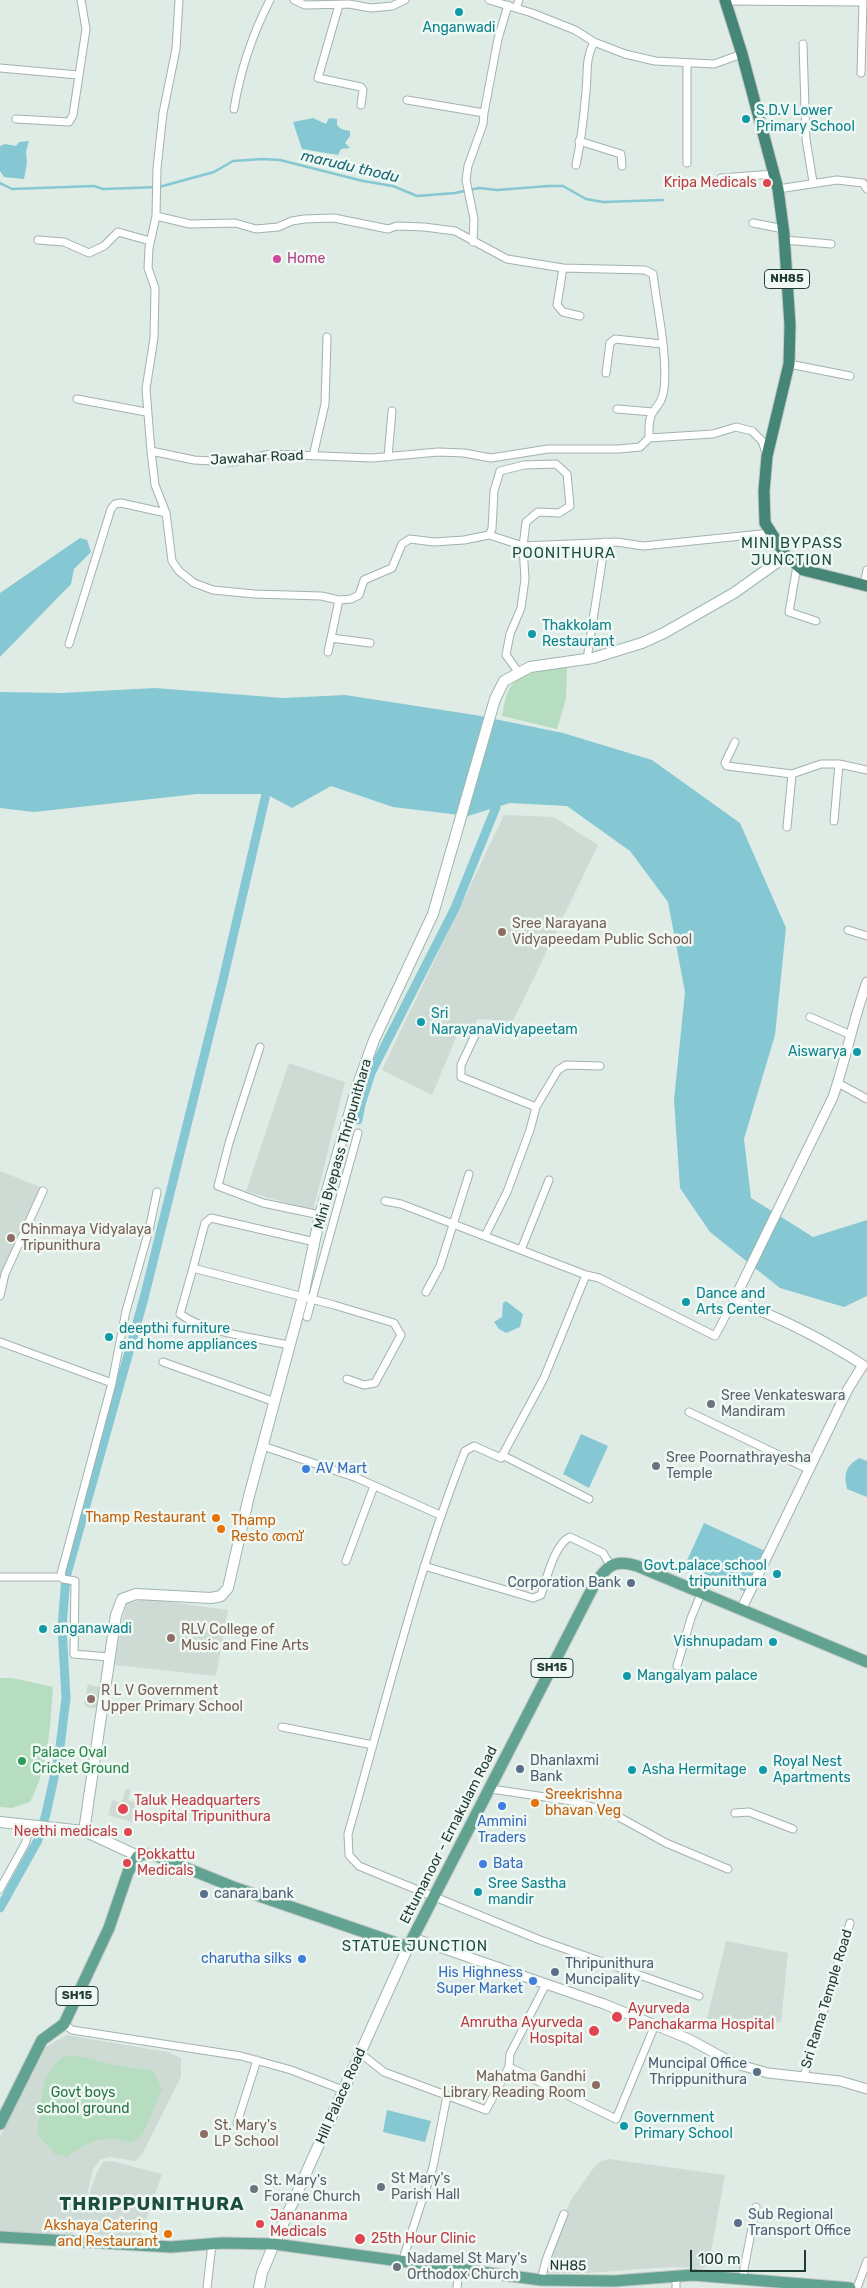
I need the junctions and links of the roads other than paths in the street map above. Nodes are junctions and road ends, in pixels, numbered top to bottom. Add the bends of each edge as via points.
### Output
1 (81, 0) edge
2 (179, 0) edge
3 (270, 0) edge
4 (294, 0) edge
5 (405, 0) edge
6 (489, 0) edge
7 (519, 0) edge
8 (725, 0) edge
9 (350, 2) edge
10 (339, 5) junction
11 (508, 5) junction
12 (516, 8) junction
13 (594, 42) junction
14 (803, 44) dead end
15 (864, 44) edge
16 (742, 54) junction
17 (687, 64) junction
18 (0, 68) edge
19 (861, 73) dead end
20 (78, 75) junction
21 (407, 100) dead end
22 (361, 104) dead end
23 (234, 109) dead end
24 (484, 113) junction
25 (16, 119) dead end
26 (579, 141) junction
27 (687, 163) dead end
28 (576, 165) dead end
29 (622, 166) dead end
30 (774, 174) junction
31 (721, 178) dead end
32 (813, 182) junction
33 (778, 189) junction
34 (867, 189) edge
35 (156, 216) junction
36 (753, 223) dead end
37 (784, 235) junction
38 (38, 240) dead end
39 (150, 241) junction
40 (472, 242) junction
41 (831, 244) dead end
42 (563, 268) junction
43 (580, 316) dead end
44 (327, 337) dead end
45 (662, 344) junction
46 (789, 364) junction
47 (606, 373) dead end
48 (850, 376) dead end
49 (77, 398) dead end
50 (617, 409) dead end
51 (392, 411) dead end
52 (146, 412) junction
53 (652, 412) junction
54 (649, 438) junction
55 (151, 451) junction
56 (312, 456) junction
57 (767, 456) junction
58 (388, 457) junction
59 (166, 513) junction
60 (771, 533) junction
61 (489, 535) junction
62 (605, 542) junction
63 (523, 546) junction
64 (786, 556) junction
65 (797, 566) junction
66 (867, 570) edge
67 (866, 585) edge
68 (339, 600) junction
69 (816, 620) dead end
70 (331, 638) junction
71 (370, 643) dead end
72 (69, 644) dead end
73 (328, 652) dead end
74 (587, 659) junction
75 (519, 673) junction
76 (735, 742) dead end
77 (839, 764) junction
78 (867, 770) edge
79 (792, 774) junction
80 (834, 821) dead end
81 (787, 827) dead end
82 (848, 930) dead end
83 (867, 936) edge
84 (867, 982) edge
85 (865, 994) edge
86 (810, 1017) dead end
87 (477, 1030) dead end
88 (851, 1035) junction
89 (260, 1047) dead end
90 (600, 1066) dead end
91 (838, 1083) junction
92 (867, 1099) edge
93 (536, 1107) junction
94 (358, 1132) dead end
95 (468, 1174) dead end
96 (549, 1180) dead end
97 (43, 1191) dead end
98 (157, 1192) dead end
99 (385, 1201) dead end
100 (320, 1215) junction
101 (452, 1225) junction
102 (485, 1236) junction
103 (328, 1238) junction
104 (316, 1239) junction
105 (521, 1250) junction
106 (194, 1268) junction
107 (586, 1275) junction
108 (426, 1292) dead end
109 (0, 1296) edge
110 (308, 1298) junction
111 (734, 1300) junction
112 (307, 1317) dead end
113 (0, 1342) edge
114 (289, 1345) junction
115 (865, 1361) edge
116 (164, 1362) dead end
117 (347, 1379) dead end
118 (112, 1383) junction
119 (275, 1402) junction
120 (689, 1412) dead end
121 (263, 1446) junction
122 (502, 1455) junction
123 (808, 1469) junction
124 (374, 1486) junction
125 (589, 1499) dead end
126 (440, 1515) junction
127 (346, 1561) dead end
128 (610, 1565) junction
129 (424, 1566) junction
130 (0, 1577) edge
131 (64, 1579) junction
132 (701, 1594) junction
133 (741, 1610) junction
134 (109, 1657) junction
135 (867, 1662) edge
136 (678, 1666) dead end
137 (282, 1726) dead end
138 (373, 1745) junction
139 (491, 1789) junction
140 (735, 1813) dead end
141 (0, 1822) edge
142 (32, 1826) junction
143 (793, 1829) dead end
144 (84, 1831) junction
145 (138, 1856) junction
146 (728, 1869) dead end
147 (0, 1889) edge
148 (433, 1898) junction
149 (850, 1923) dead end
150 (410, 1943) junction
151 (546, 1984) junction
152 (699, 1996) dead end
153 (64, 2024) junction
154 (655, 2024) junction
155 (360, 2053) junction
156 (257, 2060) junction
157 (509, 2067) junction
158 (804, 2076) junction
159 (867, 2089) edge
160 (343, 2090) junction
161 (447, 2096) junction
162 (237, 2123) dead end
163 (0, 2124) edge
164 (756, 2207) dead end
165 (564, 2214) dead end
166 (0, 2237) edge
167 (212, 2244) junction
168 (274, 2244) junction
169 (867, 2261) edge
170 (402, 2262) junction
171 (459, 2270) junction
172 (676, 2276) junction
173 (742, 2279) junction
174 (541, 2280) junction
175 (571, 2285) edge
176 (207, 2288) edge
177 (259, 2288) edge
178 (457, 2288) edge
179 (676, 2288) edge
180 (850, 2288) edge
181 (857, 2288) edge

1 - 20 street via 86,29
2 - 35 street via 176,49 160,139
3 - 23 street via 238,83
4 - 10 street via 305,5
5 - 9 street via 392,6 371,8
6 - 11 street
7 - 12 street
8 - 15 street via 863,2
8 - 16 highway, NH85
9 - 10 street
10 - 22 street via 318,78 360,87 363,90
11 - 12 street
11 - 24 street
12 - 13 street via 575,30
13 - 17 street via 624,54
13 - 26 street via 585,70 586,91
14 - 32 street via 806,139
15 - 19 street
16 - 17 street via 714,64
16 - 30 highway, NH85
17 - 27 street
18 - 20 street
20 - 25 street via 73,115 69,122
21 - 24 street
24 - 40 street via 466,180 474,219
26 - 28 street
26 - 29 street via 615,150 621,154
30 - 31 street
30 - 33 highway, NH85
32 - 33 street
32 - 34 street via 863,183
33 - 37 highway, NH85
35 - 39 street
35 - 40 street via 190,224 235,223 256,229 278,227 304,218 334,218 388,229 397,226 455,231
36 - 37 street
37 - 41 street
37 - 46 highway, NH85 via 790,325
38 - 39 street via 64,242 89,253 104,246 118,232
39 - 52 street via 148,268 155,288 155,305
40 - 42 street via 506,259
42 - 43 street via 556,305 563,312
42 - 45 street via 645,270 653,274
44 - 56 street via 325,404
45 - 47 street via 615,339 610,343
45 - 53 street via 664,387 660,406
46 - 48 street
46 - 57 highway, NH85
49 - 52 street
50 - 53 street
51 - 58 street
52 - 55 street
53 - 54 street
54 - 57 street, Jawahar Road via 713,434 736,427 752,430 762,441
54 - 58 street, Jawahar Road via 640,447 620,450 548,449 491,458 438,452
55 - 56 street, Jawahar Road via 194,460 232,462 271,454
55 - 59 street via 155,485
56 - 58 street, Jawahar Road
57 - 60 highway, NH85 via 764,491 766,523
59 - 68 street via 172,561 179,572 203,587
59 - 72 street via 121,504 115,504 111,509
60 - 62 street via 643,546
60 - 64 highway, NH85
61 - 63 street
61 - 63 street via 494,490 500,470 556,464 567,474 570,506 559,513 538,512 526,522
61 - 68 street via 434,542 410,539 402,544 392,568 364,580 359,596
62 - 63 street
62 - 74 street
63 - 75 street via 525,579 521,608 510,634 506,655
64 - 65 highway, NH85
64 - 74 main road, Mini Byepass Thripunithara via 734,593 664,633 642,644
65 - 67 highway, NH85
65 - 69 street via 789,614
66 - 67 street
68 - 70 street
70 - 71 street
70 - 73 street
74 - 75 main road, Mini Byepass Thripunithara via 530,667
75 - 100 main road, Mini Byepass Thripunithara via 504,681 495,699 445,880 433,914 374,1040
76 - 79 street via 726,765
77 - 78 street
77 - 79 street via 821,764
77 - 80 street
79 - 81 street
82 - 83 street
84 - 85 street
85 - 88 street
86 - 88 street
87 - 93 street via 461,1065 461,1077
88 - 91 street
89 - 100 street via 218,1186 263,1203
90 - 93 street via 566,1065 558,1070
91 - 92 street
91 - 111 street
93 - 102 street via 507,1192
94 - 103 street
95 - 101 street
96 - 105 street
97 - 109 street via 5,1274
98 - 118 street via 126,1311
99 - 101 street via 401,1204
100 - 104 main road, Mini Byepass Thripunithara
101 - 102 street
101 - 108 street via 440,1266
102 - 105 street
103 - 104 street
103 - 110 street
104 - 106 street via 211,1218 205,1223
104 - 110 main road, Mini Byepass Thripunithara
105 - 107 street
106 - 110 street
106 - 114 street via 180,1314 216,1329
107 - 111 street via 599,1278 715,1336
107 - 122 street via 544,1378
110 - 112 street
110 - 114 main road, Mini Byepass Thripunithara
110 - 117 street via 384,1318 394,1323 401,1335 375,1383 364,1385
111 - 115 street
113 - 118 street
114 - 119 main road, Mini Byepass Thripunithara
115 - 123 street
116 - 119 street
118 - 131 street
119 - 121 main road, Mini Byepass Thripunithara
120 - 123 street
121 - 124 street
121 - 134 main road, Mini Byepass Thripunithara via 226,1592 211,1598 136,1594 123,1598 116,1615
122 - 125 street
122 - 126 street via 500,1458 474,1446 465,1451
123 - 133 street
124 - 126 street
124 - 127 street
126 - 129 street
128 - 129 street via 603,1553 567,1538 557,1551 541,1595 532,1598
128 - 132 main road via 627,1563
128 - 139 main road, Ettumanoor - Ernakulam Road / SH15 via 593,1587
129 - 138 street
130 - 131 street
131 - 134 street via 75,1581 74,1654
132 - 133 main road
132 - 136 street
133 - 135 main road
134 - 144 main road, Mini Byepass Thripunithara
137 - 138 street
138 - 148 street via 348,1834 350,1855 359,1866
139 - 146 street via 572,1801 610,1812 666,1843
139 - 148 main road, Ettumanoor - Ernakulam Road / SH15
140 - 143 street via 749,1812
141 - 142 main road
142 - 144 main road
142 - 147 street
144 - 145 main road
145 - 150 main road via 154,1855 236,1888
145 - 153 main road, SH15 via 128,1872 109,1928
148 - 150 main road, Ettumanoor - Ernakulam Road / SH15
148 - 152 street via 625,1972
149 - 158 street, Sri Rama Temple Road
150 - 151 street
150 - 155 main road, Hill Palace Road
151 - 154 street
151 - 157 street via 510,2054
153 - 156 street via 72,2030
153 - 163 main road, SH15 via 42,2040
154 - 157 street via 616,2119
154 - 158 street via 733,2063 768,2073
155 - 160 main road, Hill Palace Road
155 - 161 street via 384,2072
156 - 160 street
156 - 162 street
157 - 161 street via 486,2110
158 - 159 street
160 - 168 main road, Hill Palace Road
161 - 170 street via 433,2167
164 - 173 street
165 - 174 street
166 - 167 main road via 171,2247
167 - 168 main road
167 - 176 street
168 - 170 main road, NH85 / NH85
168 - 177 main road
169 - 181 street
170 - 171 main road, NH85 / NH85
171 - 174 main road, NH85 / NH85
171 - 178 street
172 - 173 main road, NH85 / NH85
172 - 175 main road, NH85 / NH85
172 - 179 street
173 - 180 main road, NH85 / NH85
174 - 175 main road, NH85 / NH85

